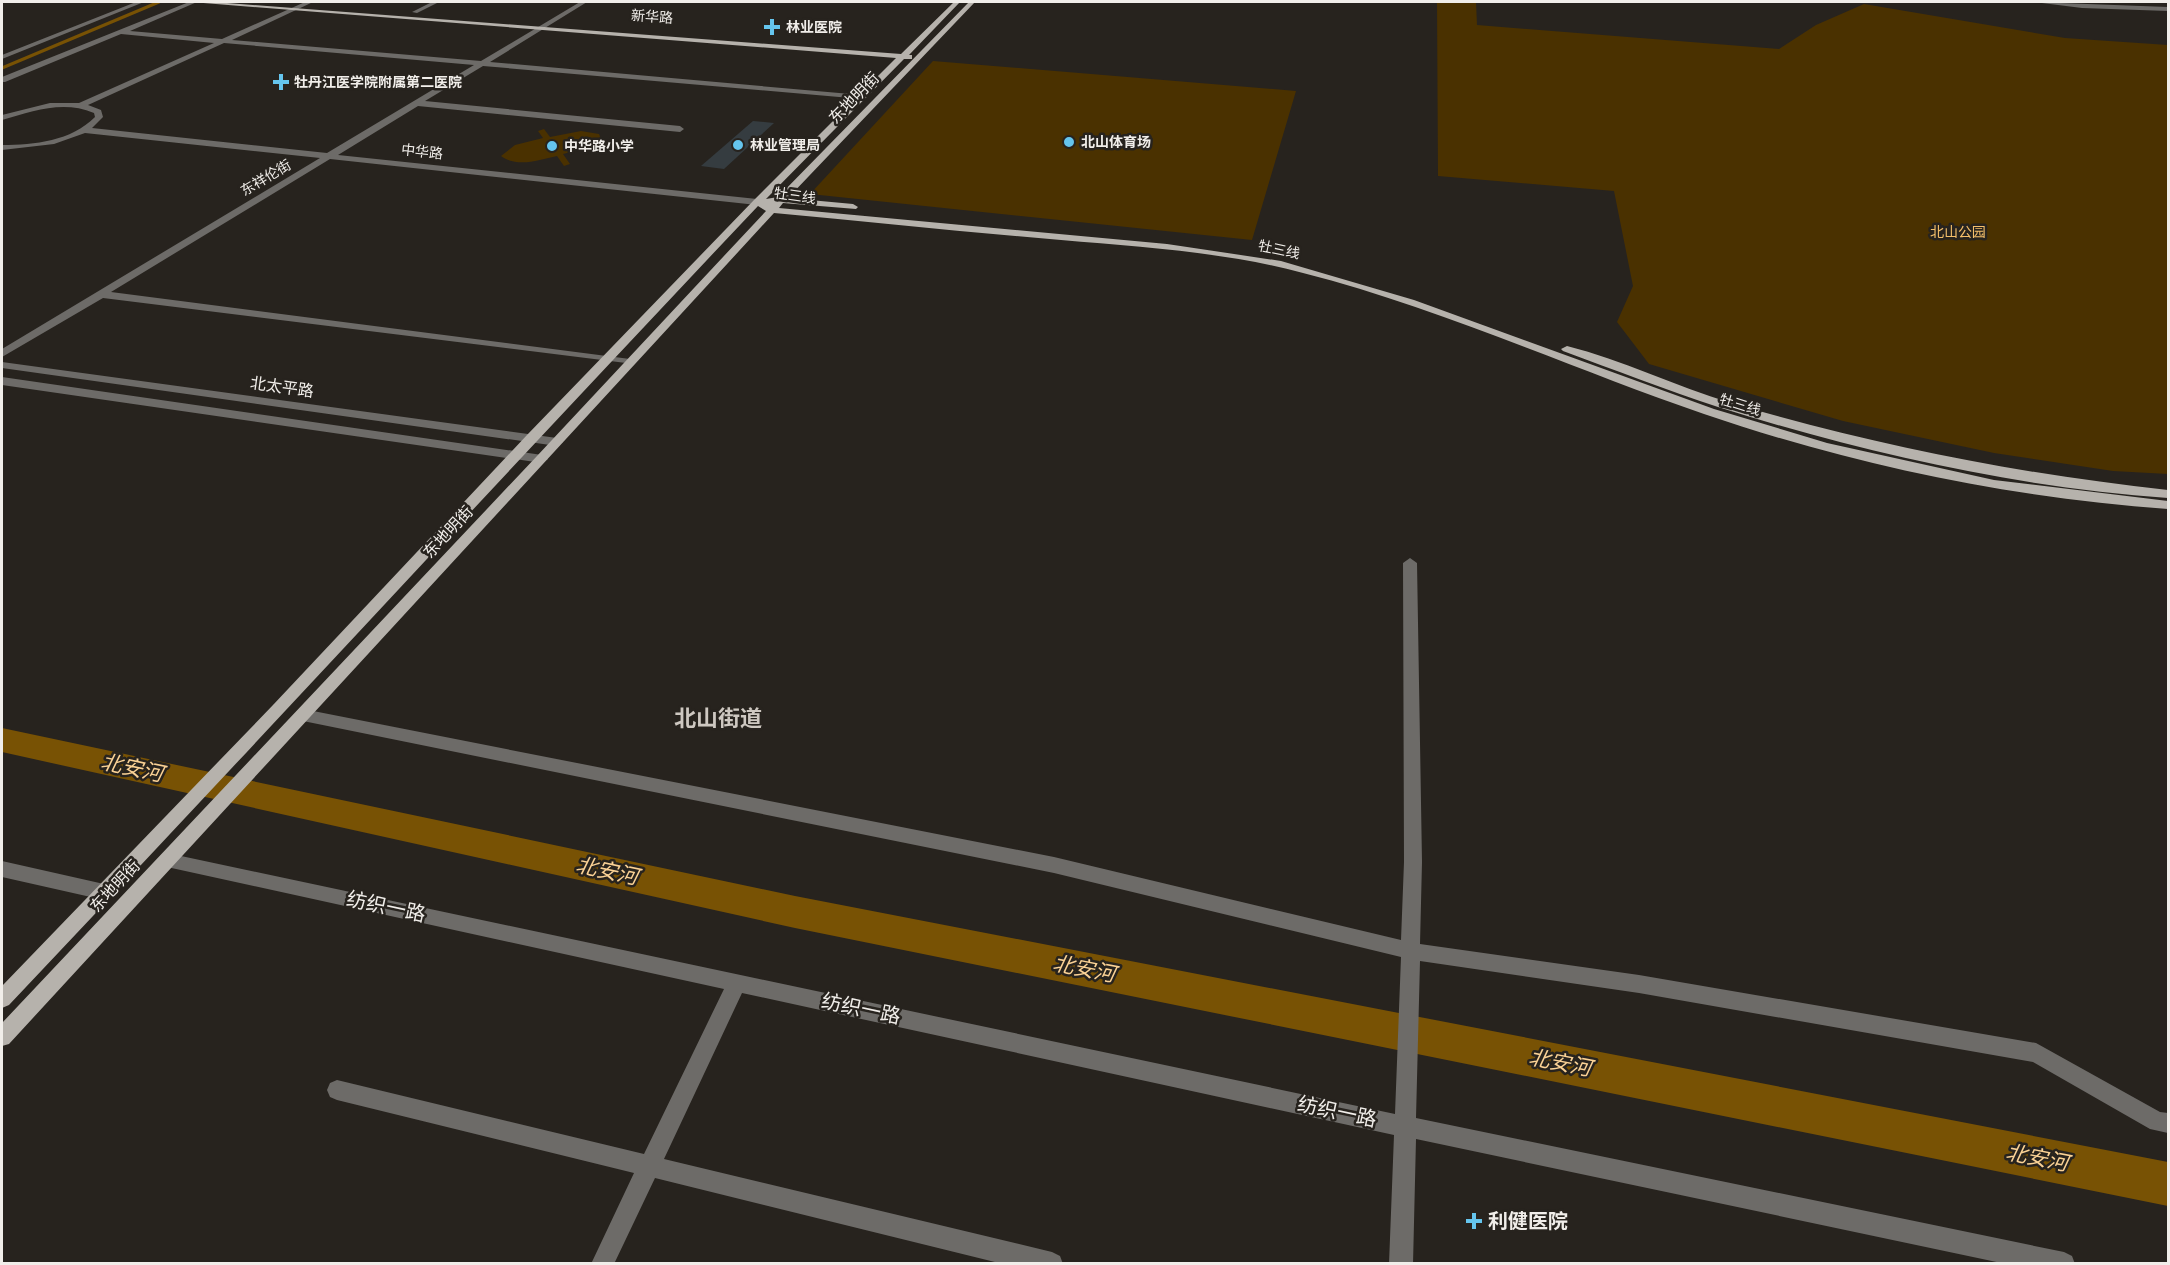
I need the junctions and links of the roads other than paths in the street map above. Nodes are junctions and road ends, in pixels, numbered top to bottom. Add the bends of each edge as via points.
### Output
1 (141, 2) edge
2 (194, 2) edge
3 (268, 2) edge
4 (436, 2) edge
5 (584, 2) edge
6 (957, 2) edge
7 (972, 2) edge
8 (2037, 2) edge
9 (307, 3) edge
10 (294, 9) junction
11 (2169, 9) edge
12 (415, 12) junction
13 (544, 26) junction
14 (119, 32) junction
15 (223, 41) junction
16 (906, 53) junction
17 (923, 54) junction
18 (2, 57) edge
19 (481, 64) junction
20 (2, 80) edge
21 (862, 97) junction
22 (416, 103) junction
23 (79, 106) junction
24 (2, 118) edge
25 (680, 129) dead end
26 (83, 130) junction
27 (2, 148) edge
28 (331, 155) junction
29 (758, 202) junction
30 (776, 205) junction
31 (100, 294) junction
32 (2, 354) edge
33 (607, 359) junction
34 (630, 362) junction
35 (2, 365) edge
36 (2, 381) edge
37 (531, 438) junction
38 (557, 442) junction
39 (515, 455) junction
40 (542, 459) junction
41 (2169, 494) edge
42 (2169, 505) edge
43 (1410, 563) dead end
44 (303, 715) junction
45 (173, 853) junction
46 (2, 869) edge
47 (104, 892) junction
48 (1410, 956) junction
49 (737, 983) junction
50 (2, 999) edge
51 (2, 1037) edge
52 (337, 1090) dead end
53 (1405, 1120) junction
54 (2169, 1123) edge
55 (649, 1166) junction
56 (602, 1263) edge
57 (1052, 1263) edge
58 (1401, 1263) edge
59 (2064, 1263) edge

1 - 18 street
2 - 10 main road
2 - 14 street
3 - 9 main road
4 - 12 street
5 - 13 street, 东祥伦街
6 - 16 main road, 东地明街
7 - 17 main road, 东地明街
8 - 11 street
9 - 10 street
9 - 12 main road
10 - 13 main road
10 - 15 street
12 - 13 main road
13 - 16 main road
13 - 19 street, 东祥伦街
14 - 15 street
14 - 20 street
15 - 19 street
15 - 23 street
16 - 17 main road
16 - 21 main road, 东地明街
17 - 30 main road, 东地明街
19 - 21 street
19 - 22 street, 东祥伦街
21 - 29 main road, 东地明街
22 - 25 street
22 - 28 street, 东祥伦街
23 - 24 street via 44,107
23 - 26 street via 91,108 99,117
26 - 27 street via 47,142
26 - 28 street, 中华路
28 - 29 street, 中华路
28 - 31 street, 东祥伦街
29 - 30 main road, 牡三线
29 - 33 main road, 东地明街
30 - 34 main road, 东地明街
30 - 41 main road, 牡三线 via 1259,251 1413,295 1720,403 1803,427 2000,473
30 - 42 main road, 牡三线 via 1196,250 1305,270 1799,439 2003,485
31 - 32 street, 东祥伦街
31 - 33 street
33 - 34 street
33 - 37 main road, 东地明街
34 - 38 main road, 东地明街
35 - 37 street, 北太平路
36 - 39 street, 北太平路
37 - 38 street, 北太平路
37 - 39 main road, 东地明街
38 - 40 main road, 东地明街
39 - 40 street, 北太平路
39 - 47 main road, 东地明街
40 - 44 main road, 东地明街
43 - 48 street
44 - 45 main road, 东地明街
44 - 48 street via 1054,865
45 - 49 street, 纺织一路
45 - 51 main road, 东地明街
46 - 47 street
47 - 50 main road, 东地明街
48 - 53 street
48 - 54 street via 1639,984 2036,1053 2158,1122
49 - 53 street, 纺织一路
49 - 55 street
52 - 55 street
53 - 58 street
53 - 59 street, 纺织一路 via 1556,1159
55 - 56 street
55 - 57 street

